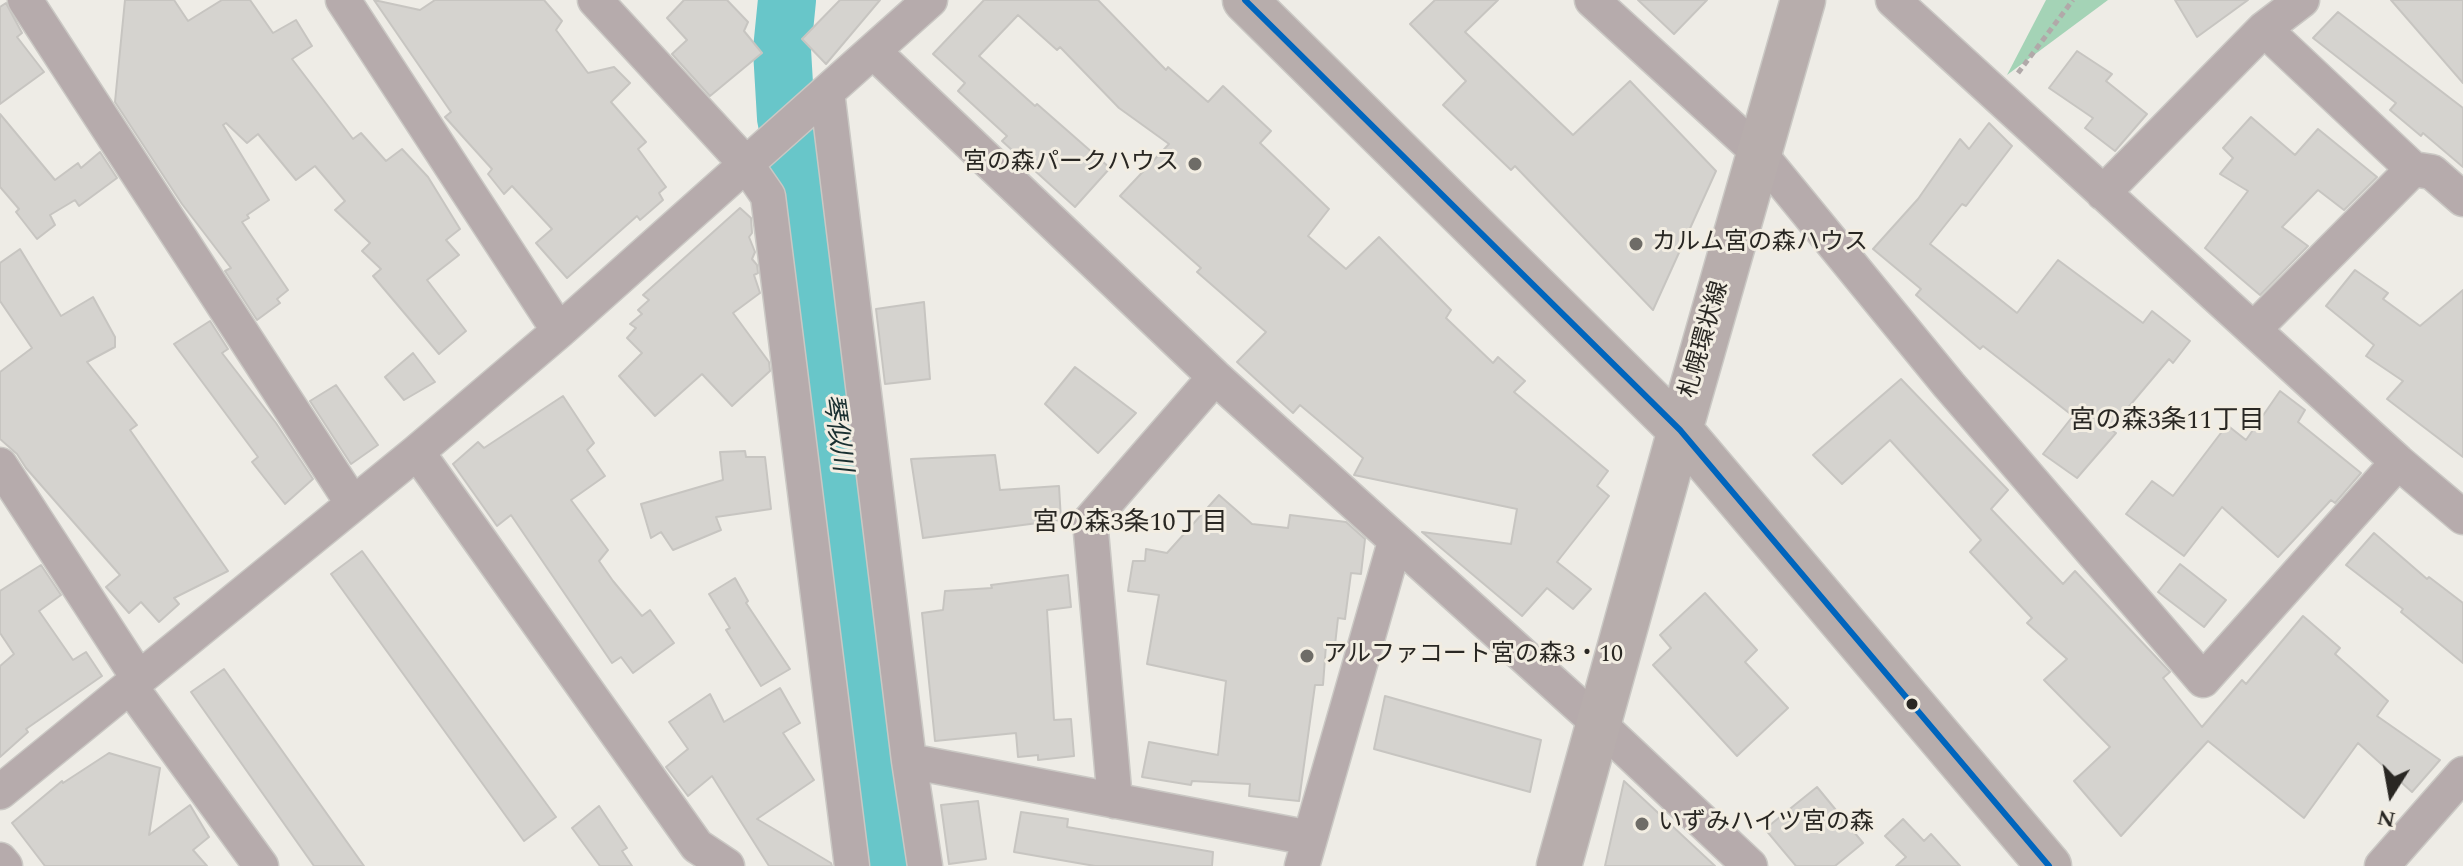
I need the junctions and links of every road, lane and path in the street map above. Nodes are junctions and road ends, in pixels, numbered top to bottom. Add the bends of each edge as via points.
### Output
1 (25, 0) edge
2 (595, 0) edge
3 (930, 0) edge
4 (1245, 0) edge
5 (1592, 0) edge
6 (1803, 0) edge
7 (1893, 0) edge
8 (2073, 0) edge
9 (2302, 0) edge
10 (350, 3) edge
11 (2264, 29) junction
12 (873, 51) junction
13 (2014, 77) dead end
14 (817, 101) junction
15 (1759, 153) junction
16 (757, 154) junction
17 (2413, 169) junction
18 (2103, 193) junction
19 (2463, 199) edge
20 (2254, 329) junction
21 (559, 331) junction
22 (1215, 377) junction
23 (1680, 430) junction
24 (417, 452) junction
25 (2398, 462) junction
26 (0, 465) edge
27 (353, 504) junction
28 (2463, 517) edge
29 (1395, 542) junction
30 (135, 682) junction
31 (1599, 724) junction
32 (909, 761) junction
33 (2463, 774) edge
34 (0, 792) edge
35 (1115, 801) junction
36 (1306, 852) edge
37 (0, 860) edge
38 (5, 866) edge
39 (261, 866) edge
40 (727, 866) edge
41 (852, 866) edge
42 (925, 866) edge
43 (1559, 866) edge
44 (1750, 866) edge
45 (2049, 866) edge
46 (2382, 866) edge

1 - 27 street
2 - 16 street
3 - 12 street
4 - 23 main road
5 - 15 street
6 - 15 main road, 札幌環状線
7 - 18 street
8 - 13 path
9 - 11 street
10 - 21 street
11 - 17 street
11 - 18 street
12 - 14 street
12 - 22 street
14 - 16 street
14 - 32 street
15 - 23 main road, 札幌環状線
15 - 25 street via 1949,385 2203,680
16 - 21 street
16 - 41 street via 768,196
17 - 19 street via 2432,172
17 - 20 street
18 - 20 street
20 - 25 street
21 - 24 street
22 - 29 street
22 - 35 street via 1090,521
23 - 31 main road, 札幌環状線
23 - 45 main road
24 - 27 street
24 - 40 street via 697,846
25 - 28 street
26 - 30 street
27 - 30 street
29 - 31 street
29 - 36 street
30 - 34 street
30 - 39 street
31 - 43 main road, 札幌環状線
31 - 44 street
32 - 35 street
32 - 42 street
33 - 46 street
35 - 36 street
37 - 38 street

